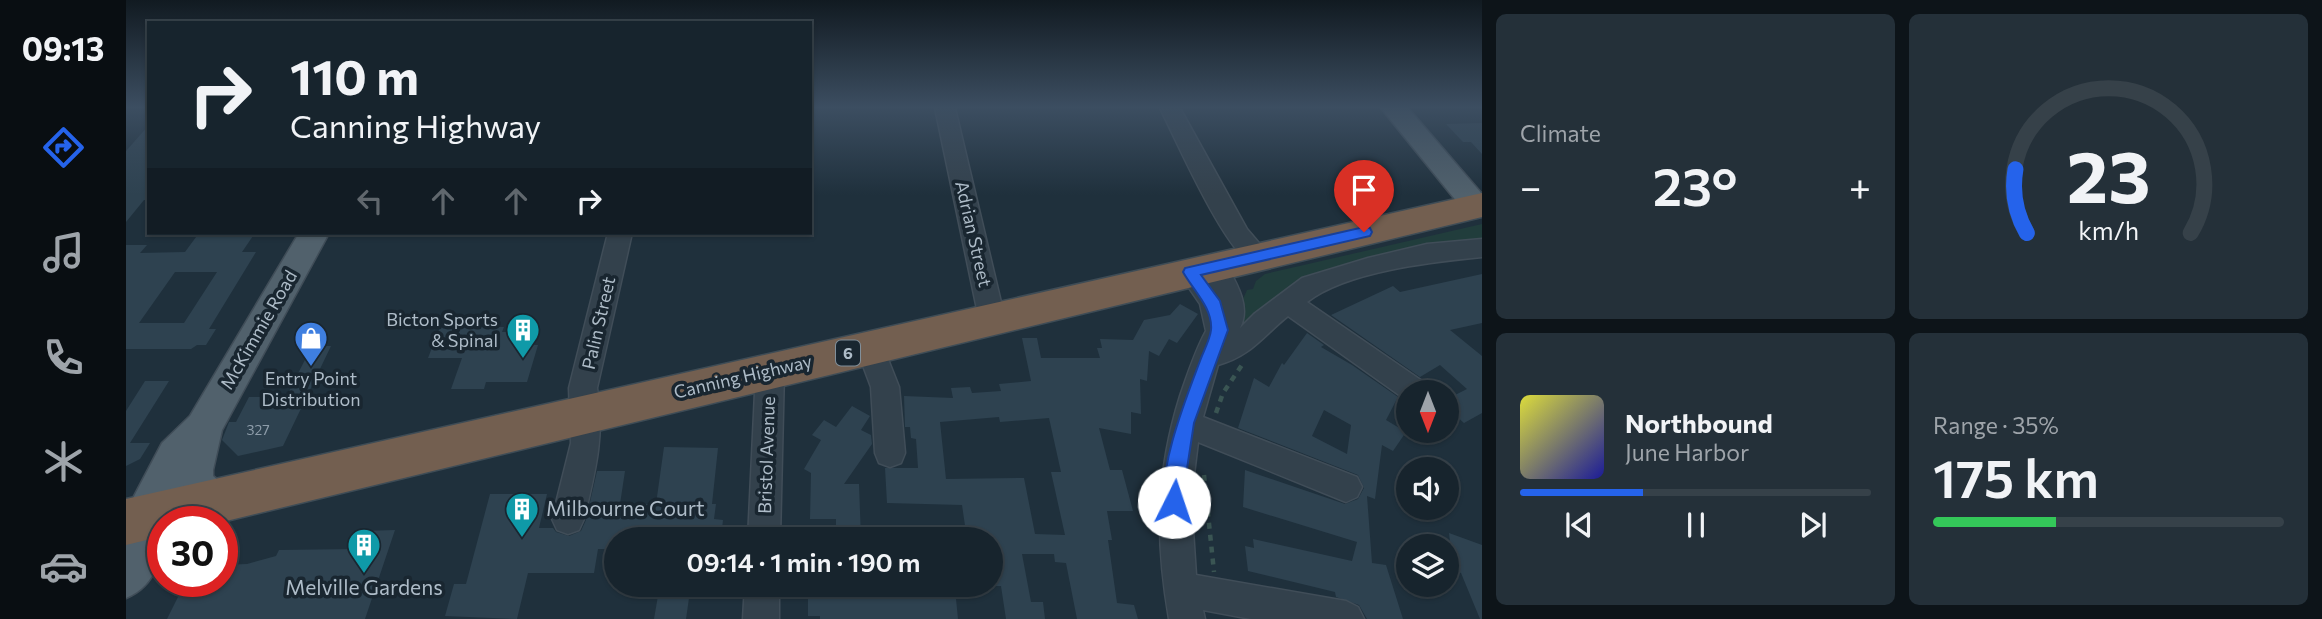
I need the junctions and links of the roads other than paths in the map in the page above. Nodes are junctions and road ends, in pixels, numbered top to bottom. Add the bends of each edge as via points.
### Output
1 (951, 137) edge
2 (1185, 137) edge
3 (1420, 137) edge
4 (1429, 137) edge
5 (1480, 202) edge
6 (313, 235) edge
7 (620, 235) edge
8 (1482, 248) edge
9 (1258, 256) junction
10 (1203, 269) junction
11 (1287, 302) junction
12 (992, 319) junction
13 (1214, 343) junction
14 (870, 347) junction
15 (770, 371) junction
16 (1398, 380) edge
17 (585, 415) junction
18 (203, 428) junction
19 (1198, 428) junction
20 (890, 453) dead end
21 (1346, 487) dead end
22 (214, 501) junction
23 (145, 518) edge
24 (568, 519) dead end
25 (764, 527) edge
26 (126, 577) edge
27 (762, 597) edge
28 (1184, 604) edge
29 (761, 619) edge
30 (1346, 619) edge

1 - 12 street, Adrian Street
2 - 9 street via 1238,235
3 - 5 main road
4 - 5 main road
5 - 9 highway, Canning Highway / 6
6 - 18 main road, McKimmie Road
7 - 17 street, Palin Street via 583,388
8 - 11 street via 1427,253 1368,267 1311,285
9 - 10 highway, Canning Highway / 6
10 - 12 highway, Canning Highway / 6
10 - 13 street via 1212,301
11 - 13 street via 1229,351
11 - 16 street
12 - 14 highway, Canning Highway / 6
13 - 19 street
14 - 15 highway, Canning Highway / 6
14 - 20 street via 885,387
15 - 17 highway, Canning Highway / 6
15 - 25 street, Bristol Avenue
17 - 22 highway, Canning Highway / 6
17 - 24 street via 586,443
18 - 22 main road, McKimmie Road via 193,484
18 - 23 main road, McKimmie Road via 176,456
19 - 21 street
19 - 28 street via 1174,487 1176,555
22 - 23 highway, Canning Highway / 6
23 - 26 main road, McKimmie Road
27 - 29 street
28 - 30 street via 1216,596

